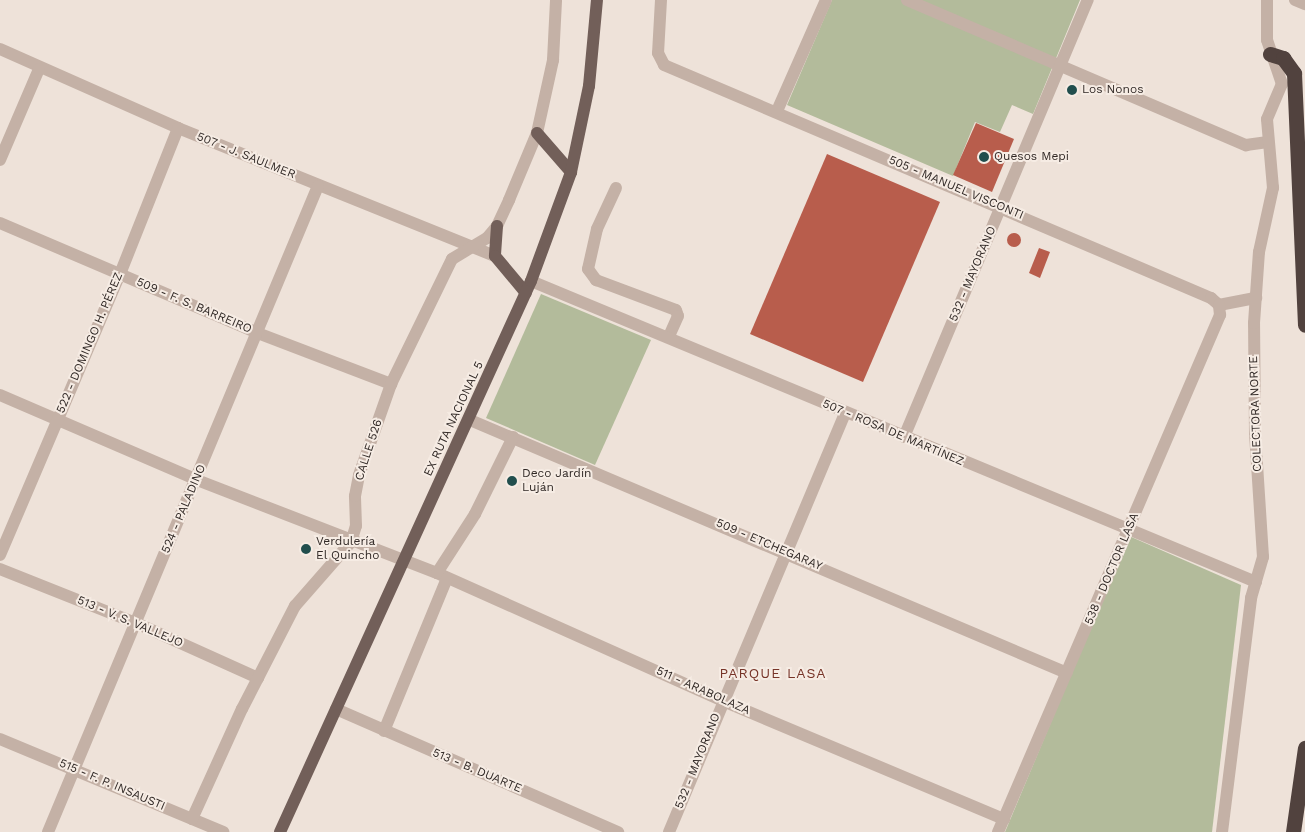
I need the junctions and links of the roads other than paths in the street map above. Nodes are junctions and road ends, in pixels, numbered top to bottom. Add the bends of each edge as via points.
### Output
1 (556, 0) edge
2 (597, 0) edge
3 (661, 0) edge
4 (826, 0) edge
5 (907, 0) edge
6 (1088, 0) edge
7 (1267, 0) edge
8 (1295, 0) edge
9 (1305, 4) edge
10 (0, 49) edge
11 (1270, 54) junction
12 (1062, 65) junction
13 (39, 69) junction
14 (777, 111) junction
15 (178, 128) junction
16 (537, 134) junction
17 (1268, 142) junction
18 (0, 160) edge
19 (571, 172) junction
20 (318, 186) junction
21 (616, 188) dead end
22 (1001, 207) junction
23 (0, 223) edge
24 (497, 226) junction
25 (470, 248) junction
26 (495, 256) junction
27 (120, 274) junction
28 (529, 287) junction
29 (1256, 298) junction
30 (1219, 305) junction
31 (1305, 325) edge
32 (255, 332) junction
33 (669, 336) junction
34 (390, 384) junction
35 (0, 395) edge
36 (846, 413) junction
37 (57, 419) junction
38 (470, 420) junction
39 (904, 437) junction
40 (513, 438) junction
41 (197, 480) junction
42 (1128, 530) junction
43 (351, 542) junction
44 (786, 552) junction
45 (0, 555) edge
46 (404, 560) junction
47 (0, 569) edge
48 (442, 576) junction
49 (1256, 582) junction
50 (136, 623) junction
51 (1067, 673) junction
52 (258, 678) junction
53 (723, 701) junction
54 (336, 709) junction
55 (384, 731) junction
56 (0, 739) edge
57 (1305, 748) edge
58 (75, 770) junction
59 (192, 819) junction
60 (1004, 819) junction
61 (48, 832) edge
62 (223, 832) edge
63 (280, 832) edge
64 (618, 832) edge
65 (669, 832) edge
66 (998, 832) edge
67 (1222, 832) edge
68 (1293, 832) edge

1 - 16 street via 553,60
2 - 19 main road, EX RUTA NACIONAL 5 via 589,86
3 - 14 street, 505 - MANUEL VISCONTI via 658,60
4 - 14 street
5 - 12 street
6 - 12 street, 532 - MAYORANO
7 - 11 street, COLECTORA NORTE
8 - 9 street
10 - 13 street, 507 - J. SAULMER
11 - 17 street, COLECTORA NORTE via 1282,84 1268,109
11 - 31 highway via 1283,58 1294,73
12 - 17 street via 1246,145
12 - 22 street, 532 - MAYORANO
13 - 15 street, 507 - J. SAULMER
13 - 18 street
14 - 22 street, 505 - MANUEL VISCONTI
15 - 20 street, 507 - J. SAULMER
15 - 27 street, 522 - DOMINGO H. PÉREZ
16 - 19 main road
16 - 24 street
17 - 29 street, COLECTORA NORTE via 1273,188 1259,252
19 - 28 main road, EX RUTA NACIONAL 5
20 - 25 street, 507 - J. SAULMER
20 - 32 street, 524 - PALADINO
21 - 33 street via 597,230 588,269 596,280 676,310 678,316
22 - 30 street, 505 - MANUEL VISCONTI via 1211,298
22 - 39 street, 532 - MAYORANO
23 - 27 street, 509 - F. S. BARREIRO
24 - 25 street, CALLE 526 via 487,238
24 - 26 main road
25 - 26 street, 507 - J. SAULMER
25 - 34 street, CALLE 526 via 452,259
26 - 28 main road
27 - 32 street, 509 - F. S. BARREIRO
27 - 37 street, 522 - DOMINGO H. PÉREZ
28 - 33 street, 507 - ROSA DE MARTÍNEZ
28 - 38 main road, EX RUTA NACIONAL 5
29 - 30 street
29 - 49 street, COLECTORA NORTE via 1256,433 1263,552
30 - 42 street, 538 - DOCTOR LASA via 1220,315
32 - 34 street, 509 - F. S. BARREIRO
32 - 41 street, 524 - PALADINO
33 - 36 street, 507 - ROSA DE MARTÍNEZ
34 - 43 street, CALLE 526 via 360,475 355,496 356,526
35 - 37 street, 511 - ARABOLAZA
36 - 39 street, 507 - ROSA DE MARTÍNEZ
36 - 44 street, 532 - MAYORANO
37 - 41 street, 511 - ARABOLAZA
37 - 45 street, 522 - DOMINGO H. PÉREZ
38 - 40 street, 509 - ETCHEGARAY
38 - 46 main road, EX RUTA NACIONAL 5
39 - 42 street, 507 - ROSA DE MARTÍNEZ
40 - 44 street, 509 - ETCHEGARAY
40 - 48 street
41 - 43 street, 511 - ARABOLAZA
41 - 50 street, 524 - PALADINO
42 - 49 street, 507 - ROSA DE MARTÍNEZ
42 - 51 street, 538 - DOCTOR LASA
43 - 46 street, 511 - ARABOLAZA
43 - 52 street via 295,606
44 - 51 street, 509 - ETCHEGARAY
44 - 53 street, 532 - MAYORANO
46 - 48 street, 511 - ARABOLAZA
46 - 54 main road, EX RUTA NACIONAL 5
47 - 50 street, 513 - V. S. VALLEJO
48 - 53 street, 511 - ARABOLAZA
48 - 55 street
49 - 67 street, COLECTORA NORTE
50 - 52 street, 513 - V. S. VALLEJO
50 - 58 street, 524 - PALADINO
51 - 60 street, 538 - DOCTOR LASA
52 - 59 street
53 - 60 street, 511 - ARABOLAZA
53 - 65 street, 532 - MAYORANO
54 - 55 street, 513 - B. DUARTE
54 - 63 main road, EX RUTA NACIONAL 5
55 - 64 street, 513 - B. DUARTE
56 - 58 street, 515 - F. P. INSAUSTI
57 - 68 highway
58 - 59 street, 515 - F. P. INSAUSTI
58 - 61 street, 524 - PALADINO
59 - 62 street, 515 - F. P. INSAUSTI
60 - 66 street, 538 - DOCTOR LASA

